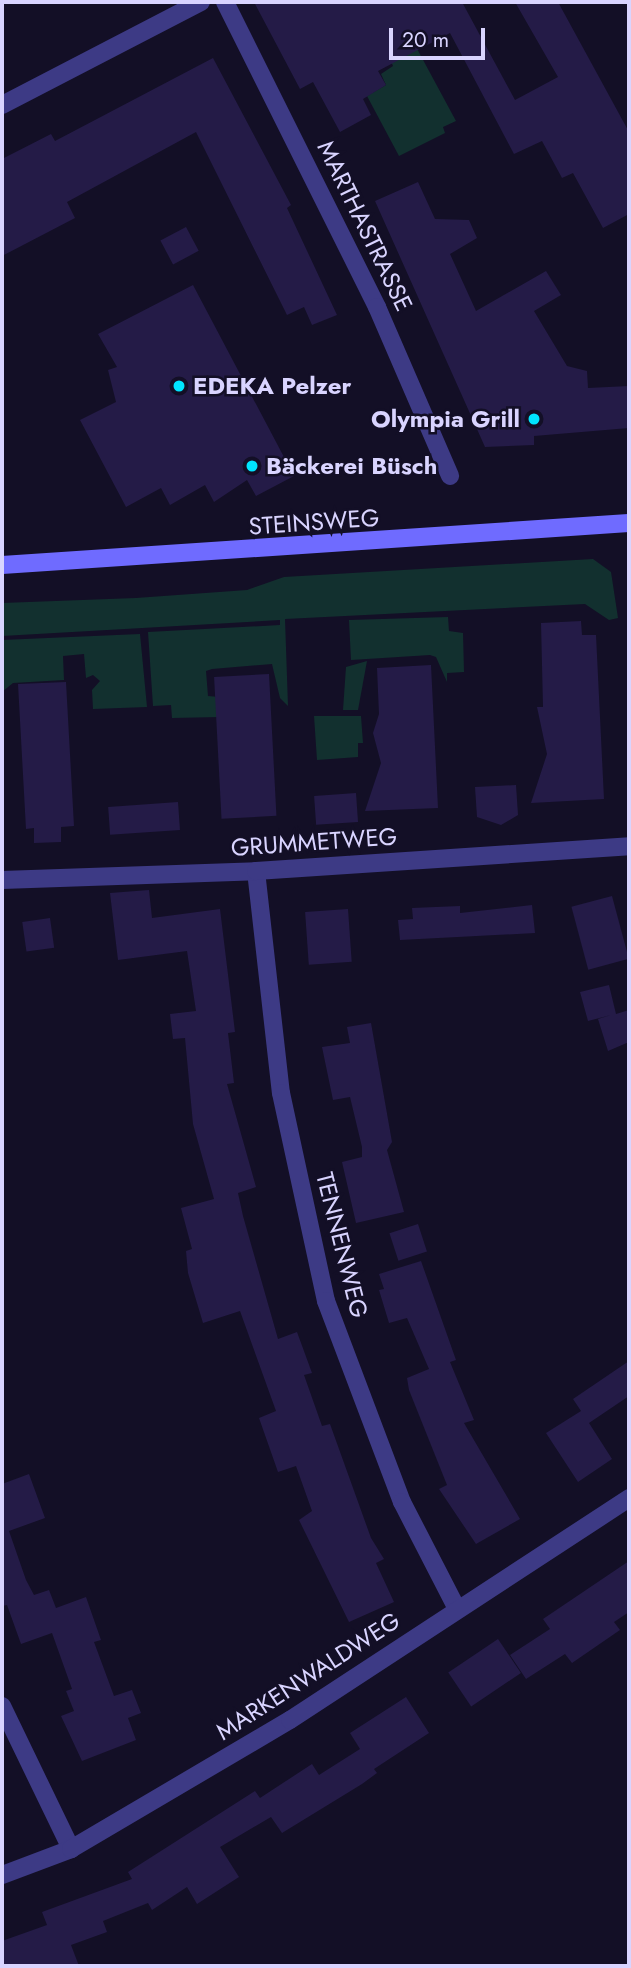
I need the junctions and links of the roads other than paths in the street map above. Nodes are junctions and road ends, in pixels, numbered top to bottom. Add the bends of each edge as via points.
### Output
1 (201, 2) edge
2 (225, 2) edge
3 (2, 105) edge
4 (450, 476) dead end
5 (629, 523) edge
6 (2, 565) edge
7 (629, 846) edge
8 (256, 871) junction
9 (2, 880) edge
10 (629, 1498) edge
11 (457, 1609) junction
12 (2, 1706) edge
13 (71, 1849) junction
14 (2, 1875) edge

1 - 3 street
2 - 4 street, MARTHASTRASSE via 372,295
5 - 6 main road, STEINSWEG
7 - 8 street, GRUMMETWEG
8 - 9 street, GRUMMETWEG
8 - 11 street, TENNENWEG via 281,1093 327,1301 402,1502
10 - 11 street, MARKENWALDWEG
11 - 13 street, MARKENWALDWEG via 290,1720
12 - 13 street
13 - 14 street, MARKENWALDWEG

